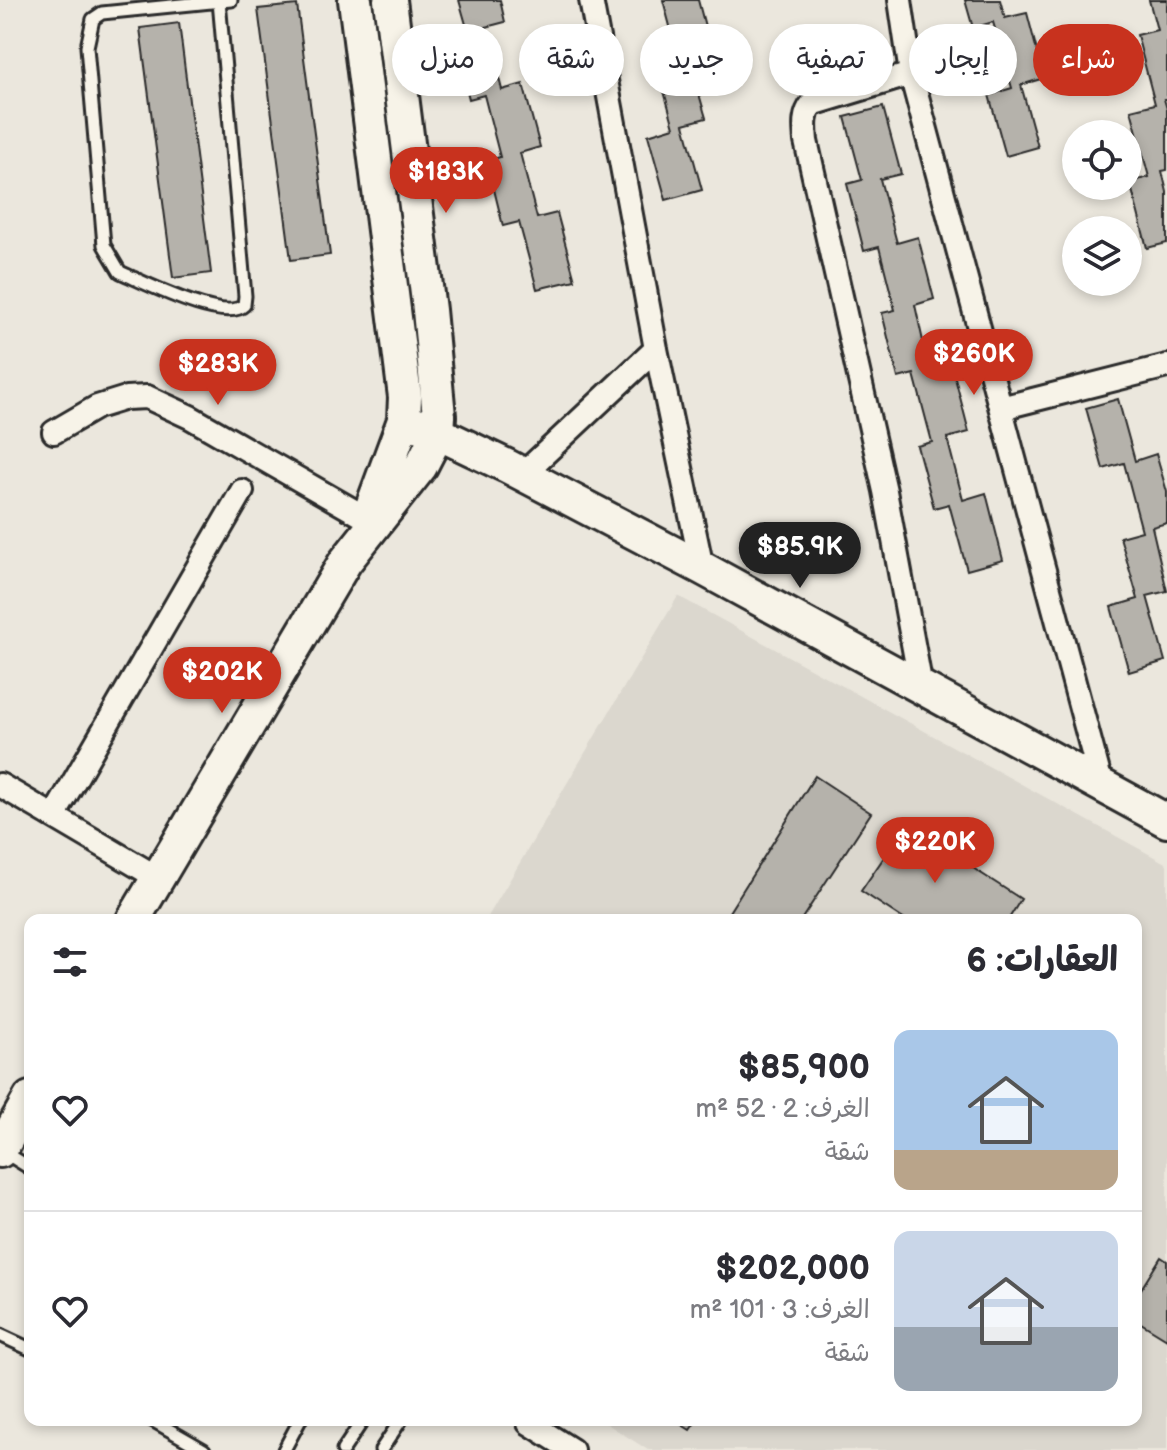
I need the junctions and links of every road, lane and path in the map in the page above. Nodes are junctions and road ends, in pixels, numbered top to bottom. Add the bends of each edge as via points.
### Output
1 (355, 0) edge
2 (390, 0) edge
3 (591, 0) edge
4 (900, 0) edge
5 (225, 1) edge
6 (909, 61) edge
7 (909, 75) edge
8 (917, 96) edge
9 (656, 349) junction
10 (1167, 366) edge
11 (1001, 408) junction
12 (404, 420) junction
13 (54, 432) dead end
14 (438, 433) junction
15 (523, 474) junction
16 (242, 491) dead end
17 (367, 528) junction
18 (702, 568) junction
19 (921, 687) junction
20 (1101, 783) junction
21 (0, 785) edge
22 (54, 816) junction
23 (1167, 821) edge
24 (158, 878) junction
25 (137, 914) edge
26 (24, 1108) edge
27 (0, 1150) edge
28 (24, 1164) edge
29 (0, 1335) edge
30 (24, 1346) edge
31 (162, 1426) edge
32 (297, 1426) edge
33 (359, 1426) edge
34 (397, 1426) edge
35 (534, 1426) edge
36 (204, 1450) edge
37 (284, 1450) edge
38 (343, 1450) edge
39 (381, 1450) edge
40 (572, 1450) edge

1 - 12 street via 404,380
2 - 14 street via 429,310
3 - 9 street
4 - 6 street
5 - 5 lane via 102,13 93,19 87,47 108,254 120,272 212,310 232,311 244,305 245,296
7 - 19 street via 812,104 805,122 885,491
8 - 11 street
9 - 15 street
9 - 18 street
10 - 11 street
11 - 20 street
12 - 14 street
12 - 17 street
13 - 17 street via 97,407 147,397 190,417
14 - 15 street
14 - 17 street via 421,466
15 - 18 street
16 - 22 street
17 - 24 street
18 - 19 street
19 - 20 street
20 - 23 street
21 - 22 street
22 - 24 street
24 - 25 street
26 - 27 street
27 - 28 lane
29 - 30 lane
31 - 36 lane
32 - 37 lane
33 - 38 lane
34 - 39 lane
35 - 40 street

